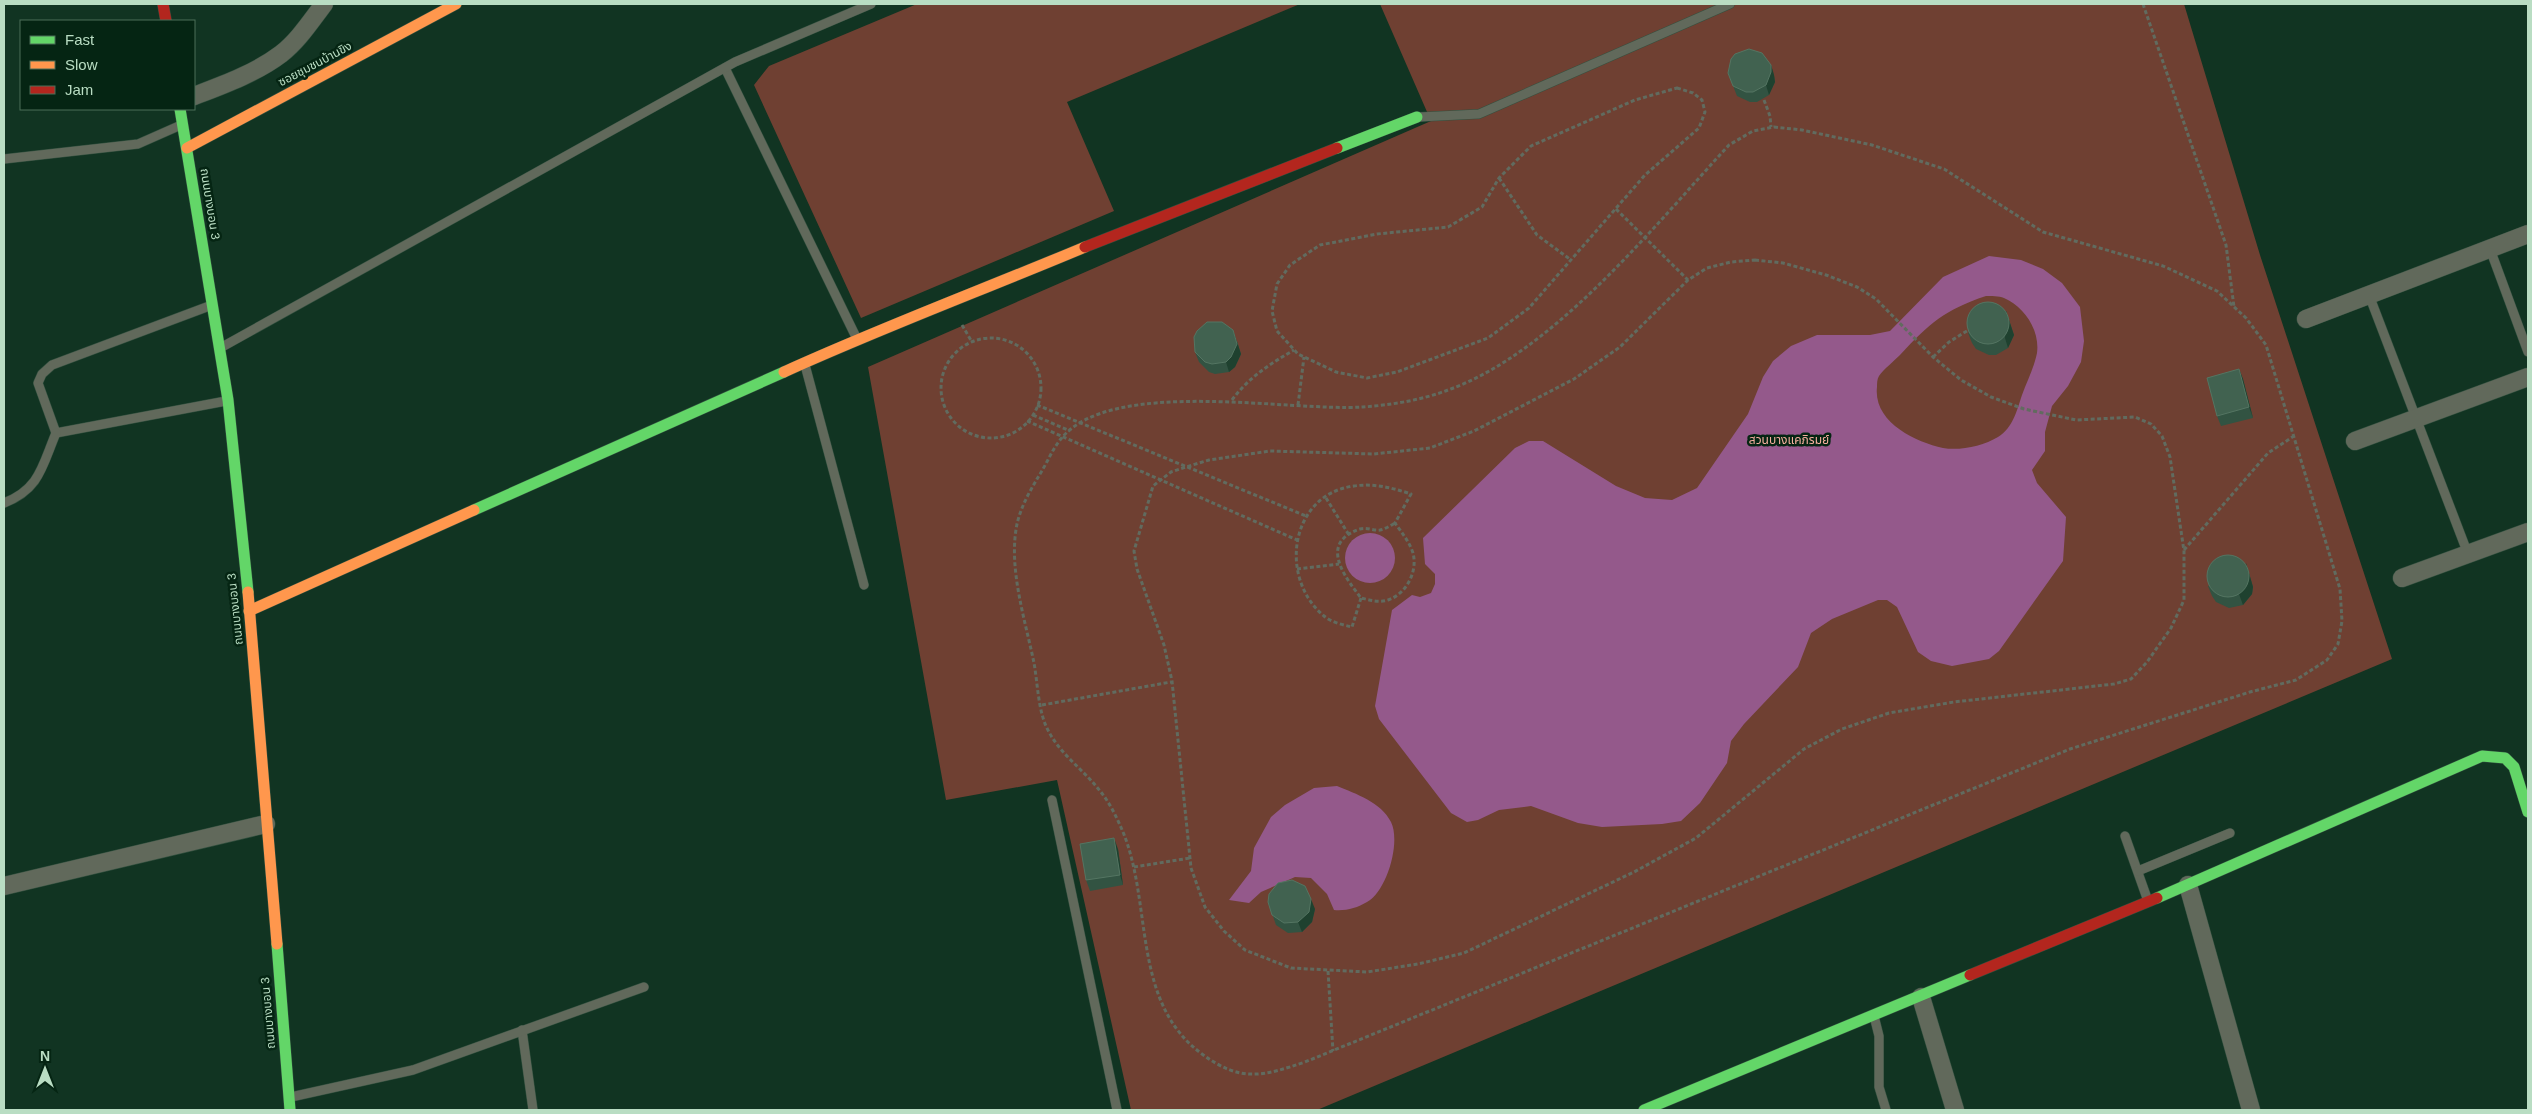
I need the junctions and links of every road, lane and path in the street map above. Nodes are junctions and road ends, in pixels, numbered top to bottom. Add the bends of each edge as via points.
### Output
1 (162, 4) edge
2 (324, 4) edge
3 (456, 4) edge
4 (871, 4) edge
5 (1730, 4) edge
6 (2143, 4) edge
7 (166, 20) edge
8 (725, 68) junction
9 (195, 96) edge
10 (1764, 100) dead end
11 (180, 110) edge
12 (1417, 117) joint
13 (183, 125) junction
14 (1771, 128) junction
15 (187, 148) junction
16 (4, 159) edge
17 (1499, 178) junction
18 (1616, 209) junction
19 (2528, 234) edge
20 (1644, 236) junction
21 (2490, 249) junction
22 (1571, 260) junction
23 (1688, 280) junction
24 (2369, 295) junction
25 (213, 305) junction
26 (2234, 308) junction
27 (2306, 319) dead end
28 (1970, 329) edge
29 (857, 339) junction
30 (220, 348) junction
31 (1294, 350) junction
32 (2528, 352) edge
33 (1304, 357) junction
34 (1933, 357) junction
35 (804, 363) junction
36 (2528, 378) edge
37 (228, 400) junction
38 (1232, 401) junction
39 (1037, 405) junction
40 (1298, 405) junction
41 (1033, 415) junction
42 (2416, 419) junction
43 (1027, 421) junction
44 (1079, 422) junction
45 (1070, 430) junction
46 (56, 433) junction
47 (2294, 436) junction
48 (1063, 437) junction
49 (2355, 441) dead end
50 (1186, 467) junction
51 (1161, 480) junction
52 (1326, 498) junction
53 (4, 503) edge
54 (1306, 516) junction
55 (1395, 524) junction
56 (2528, 532) edge
57 (1349, 534) junction
58 (1297, 540) junction
59 (2184, 551) junction
60 (2468, 554) junction
61 (1339, 564) junction
62 (1297, 569) junction
63 (2402, 578) dead end
64 (864, 585) dead end
65 (1361, 598) junction
66 (249, 611) junction
67 (1172, 682) junction
68 (1042, 705) junction
69 (1052, 800) dead end
70 (2528, 812) edge
71 (266, 824) junction
72 (2230, 833) dead end
73 (2125, 836) dead end
74 (1190, 858) junction
75 (1134, 867) junction
76 (2138, 871) junction
77 (2188, 885) junction
78 (4, 886) edge
79 (2148, 901) junction
80 (1328, 971) junction
81 (644, 987) dead end
82 (1921, 997) junction
83 (1874, 1016) junction
84 (522, 1030) junction
85 (1332, 1051) junction
86 (289, 1097) junction
87 (290, 1110) edge
88 (533, 1110) edge
89 (1117, 1110) edge
90 (1644, 1110) edge
91 (1886, 1110) edge
92 (1955, 1110) edge
93 (2251, 1110) edge

1 - 7 street
2 - 9 street via 281,54
3 - 15 street, ซอยชุมชนบ้านขิง
4 - 8 lane
5 - 12 lane via 1479,114
6 - 26 path via 2226,245
8 - 29 lane
8 - 30 lane
10 - 14 path
11 - 13 street, ถนนบางบอน 3
12 - 29 street via 1140,224 950,304
13 - 15 street, ถนนบางบอน 3
13 - 16 lane via 138,144
14 - 20 path via 1753,131 1729,145
14 - 26 path via 1802,130 1872,146 1944,169 2043,232 2163,266 2217,291
15 - 25 street, ถนนบางบอน 3
17 - 18 path via 1531,146 1635,100 1677,88 1693,92 1702,100 1705,112 1699,128 1645,175
17 - 22 path via 1537,235
17 - 31 path via 1482,207 1448,227 1377,234 1320,245 1290,265 1277,284 1272,311 1277,331
18 - 20 path
18 - 22 path
19 - 21 street
20 - 23 path
20 - 40 path via 1605,278 1536,340 1482,375 1447,391 1402,402 1361,407
21 - 24 street
21 - 32 lane
22 - 33 path via 1529,308 1488,338 1397,372 1367,378 1336,372
23 - 34 path via 1707,268 1755,260 1783,263 1826,275 1857,286 1876,299
23 - 50 path via 1620,347 1574,380 1474,431 1430,448 1374,454 1270,452 1209,460
24 - 27 street
24 - 42 lane
25 - 30 street, ถนนบางบอน 3
25 - 46 lane via 52,365 38,383
26 - 47 path via 2246,318 2266,345
28 - 34 path
29 - 35 street
30 - 37 street, ถนนบางบอน 3
31 - 33 path
31 - 38 path via 1244,383
33 - 40 path
34 - 59 path via 1991,397 2024,409 2076,420 2136,417 2151,424 2162,436 2170,457
35 - 64 lane
35 - 66 street
36 - 42 street
37 - 46 lane
37 - 66 street, ถนนบางบอน 3
38 - 40 path
38 - 44 path via 1132,406 1102,412
39 - 41 path
39 - 43 path via 1041,384 1037,369 1017,345 987,338 972,342 957,350 946,364 941,380 941,397 947,413 958,426 973,435 989,438 1006,436
39 - 44 path
41 - 43 path
41 - 45 path
42 - 49 street
42 - 60 lane
43 - 48 path
44 - 45 path
44 - 50 path
45 - 48 path
46 - 53 lane via 29,490
47 - 59 path via 2268,453
47 - 85 path via 2340,589 2342,621 2338,644 2327,660 2304,675 2070,750
48 - 51 path
48 - 68 path via 1028,496 1016,538 1017,575
50 - 51 path
50 - 54 path
51 - 58 path
51 - 67 path via 1153,486 1134,551 1137,569 1164,645
52 - 54 path via 1314,505
52 - 55 path via 1353,486 1373,485 1411,494
52 - 57 path
54 - 58 path
55 - 57 path via 1381,530 1362,529
55 - 65 path via 1407,539 1413,554 1414,567 1409,582 1403,591 1388,600 1377,602
56 - 60 street
57 - 61 path via 1336,558
58 - 62 path
59 - 80 path via 2184,600 2171,628 2132,678 2114,684 1954,702 1889,714 1842,728 1804,749 1696,838 1634,872 1464,953 1367,972
60 - 63 street
61 - 62 path
61 - 65 path
62 - 65 path via 1299,582 1310,602 1325,617 1340,624 1352,628
66 - 71 street, ถนนบางบอน 3
67 - 68 path
67 - 74 path
68 - 75 path via 1046,726 1054,742 1101,792 1113,812
69 - 89 lane
70 - 77 street via 2514,768 2505,758 2482,756
71 - 78 street
71 - 86 street, ถนนบางบอน 3
72 - 76 lane
73 - 76 lane
74 - 75 path
74 - 80 path via 1205,907 1245,950 1291,968
75 - 85 path via 1152,981 1163,1010 1188,1044 1216,1065 1244,1074 1266,1075
76 - 79 lane
77 - 79 street
77 - 93 street
79 - 82 street
80 - 85 path
81 - 84 lane
82 - 83 street
82 - 92 street
83 - 90 street
83 - 91 lane via 1879,1036 1879,1087
84 - 86 lane via 412,1070
84 - 88 lane
86 - 87 street, ถนนบางบอน 3

